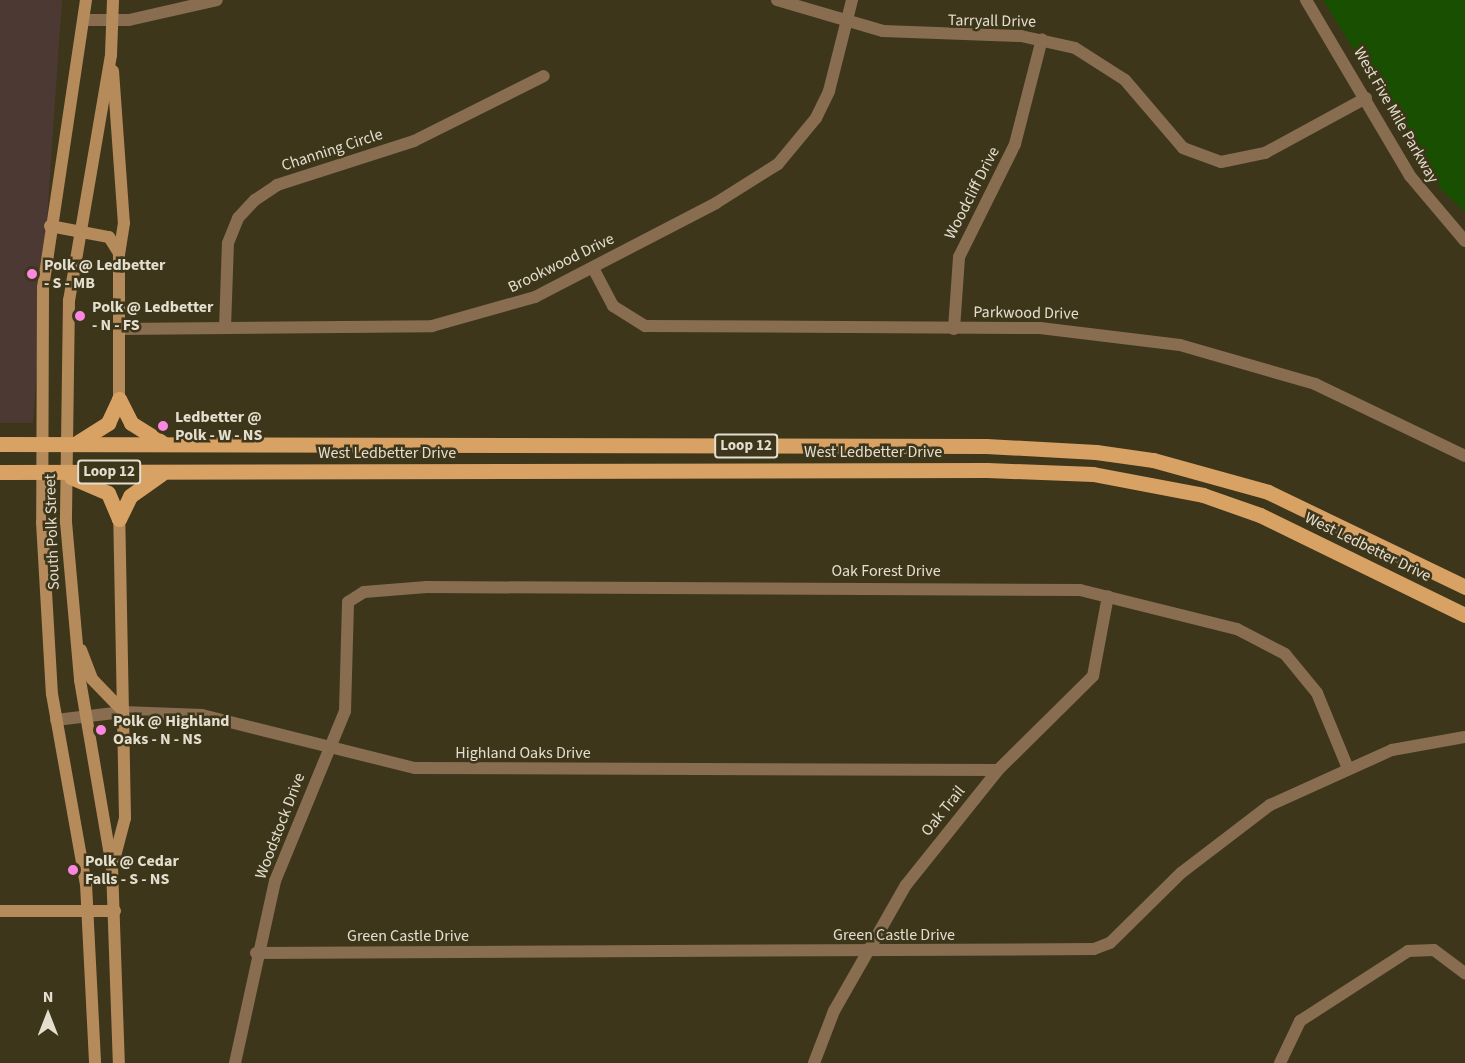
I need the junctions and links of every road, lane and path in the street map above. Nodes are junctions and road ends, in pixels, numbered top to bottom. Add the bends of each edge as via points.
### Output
1 (86, 0) edge
2 (113, 0) edge
3 (217, 0) edge
4 (777, 0) edge
5 (852, 0) edge
6 (1306, 0) edge
7 (85, 20) junction
8 (112, 21) junction
9 (847, 24) junction
10 (1042, 39) junction
11 (111, 55) junction
12 (544, 76) dead end
13 (1366, 98) junction
14 (50, 226) junction
15 (78, 231) junction
16 (1465, 241) edge
17 (119, 254) junction
18 (593, 268) junction
19 (225, 328) junction
20 (119, 329) junction
21 (954, 329) junction
22 (119, 399) junction
23 (0, 444) edge
24 (74, 444) junction
25 (167, 444) junction
26 (341, 445) junction
27 (986, 446) junction
28 (1465, 456) edge
29 (987, 470) junction
30 (341, 471) junction
31 (0, 472) edge
32 (50, 472) junction
33 (167, 472) junction
34 (119, 519) junction
35 (1465, 587) edge
36 (1108, 596) junction
37 (348, 602) joint
38 (1465, 615) edge
39 (77, 640) junction
40 (123, 712) junction
41 (86, 715) junction
42 (56, 720) junction
43 (1465, 737) edge
44 (330, 750) junction
45 (1347, 766) junction
46 (998, 770) junction
47 (112, 867) junction
48 (0, 911) edge
49 (89, 911) junction
50 (115, 911) junction
51 (866, 952) junction
52 (256, 953) junction
53 (1465, 974) edge
54 (95, 1063) edge
55 (119, 1063) edge
56 (235, 1063) edge
57 (814, 1063) edge
58 (1280, 1063) edge

1 - 7 main road, South Polk Street
2 - 8 main road, South Polk Street
3 - 8 street
4 - 9 street, Tarryall Drive
5 - 9 street, Brookwood Drive
6 - 13 street, West Five Mile Parkway
7 - 8 street
7 - 14 main road, South Polk Street
8 - 11 main road, South Polk Street
9 - 10 street, Tarryall Drive via 920,35
9 - 18 street, Brookwood Drive via 816,118 778,164 750,184
10 - 13 street, Tarryall Drive via 1104,64 1143,99 1183,148 1221,162 1265,153
10 - 21 street, Woodcliff Drive via 1015,144 959,257
11 - 15 main road, South Polk Street
11 - 17 main road via 124,223
12 - 19 street, Channing Circle via 414,141 277,185 255,200 238,218 228,243
13 - 16 street, West Five Mile Parkway via 1410,176
14 - 15 main road
14 - 42 main road, South Polk Street via 41,391 42,522
15 - 17 main road via 109,237
15 - 39 main road, South Polk Street via 66,390 66,522
17 - 20 main road
18 - 19 street, Brookwood Drive via 535,297 432,326
18 - 21 street, Parkwood Drive via 613,306 645,326
19 - 20 street, Brookwood Drive
20 - 22 main road
21 - 28 street, Parkwood Drive via 1093,332 1244,360 1367,407
22 - 24 main road via 108,423
22 - 25 main road via 131,423
23 - 24 main road, West Ledbetter Drive / Loop 12
24 - 25 main road, West Ledbetter Drive / Loop 12
25 - 26 main road, West Ledbetter Drive / Loop 12
26 - 27 main road, West Ledbetter Drive / Loop 12
26 - 30 main road
27 - 29 main road
27 - 35 main road, West Ledbetter Drive / Loop 12 via 1096,452 1206,472 1268,492
29 - 30 main road, West Ledbetter Drive / Loop 12
29 - 38 main road, West Ledbetter Drive / Loop 12 via 1093,474 1203,495 1320,542
30 - 33 main road, West Ledbetter Drive / Loop 12
31 - 32 main road, West Ledbetter Drive / Loop 12
32 - 33 main road, West Ledbetter Drive / Loop 12
32 - 34 main road via 100,486 111,496
33 - 34 main road via 147,479 130,496
34 - 40 main road
36 - 37 street, Oak Forest Drive via 1034,587 427,587 364,592
36 - 45 street, Oak Forest Drive via 1237,629 1285,654 1317,693
36 - 46 street, Oak Trail via 1093,676
37 - 44 street, Woodstock Drive via 348,696
39 - 40 main road via 92,679
39 - 41 main road, South Polk Street
40 - 41 street, Highland Oaks Drive
40 - 44 street, Highland Oaks Drive via 236,720
40 - 47 main road via 125,818
41 - 42 street, Highland Oaks Drive
41 - 47 main road, South Polk Street
42 - 49 main road, South Polk Street
43 - 45 street, Green Castle Drive via 1429,740
44 - 46 street, Highland Oaks Drive via 415,768 452,770
44 - 52 street, Woodstock Drive via 297,818
45 - 51 street, Green Castle Drive via 1270,805 1214,845 1110,943 1078,951
46 - 51 street, Oak Trail via 906,885
47 - 50 main road, South Polk Street
48 - 49 main road
49 - 50 main road
49 - 54 main road, South Polk Street
50 - 55 main road, South Polk Street
51 - 52 street, Green Castle Drive
51 - 57 street, Oak Trail
52 - 56 street, Woodstock Drive
53 - 58 street via 1434,950 1408,951 1300,1021

